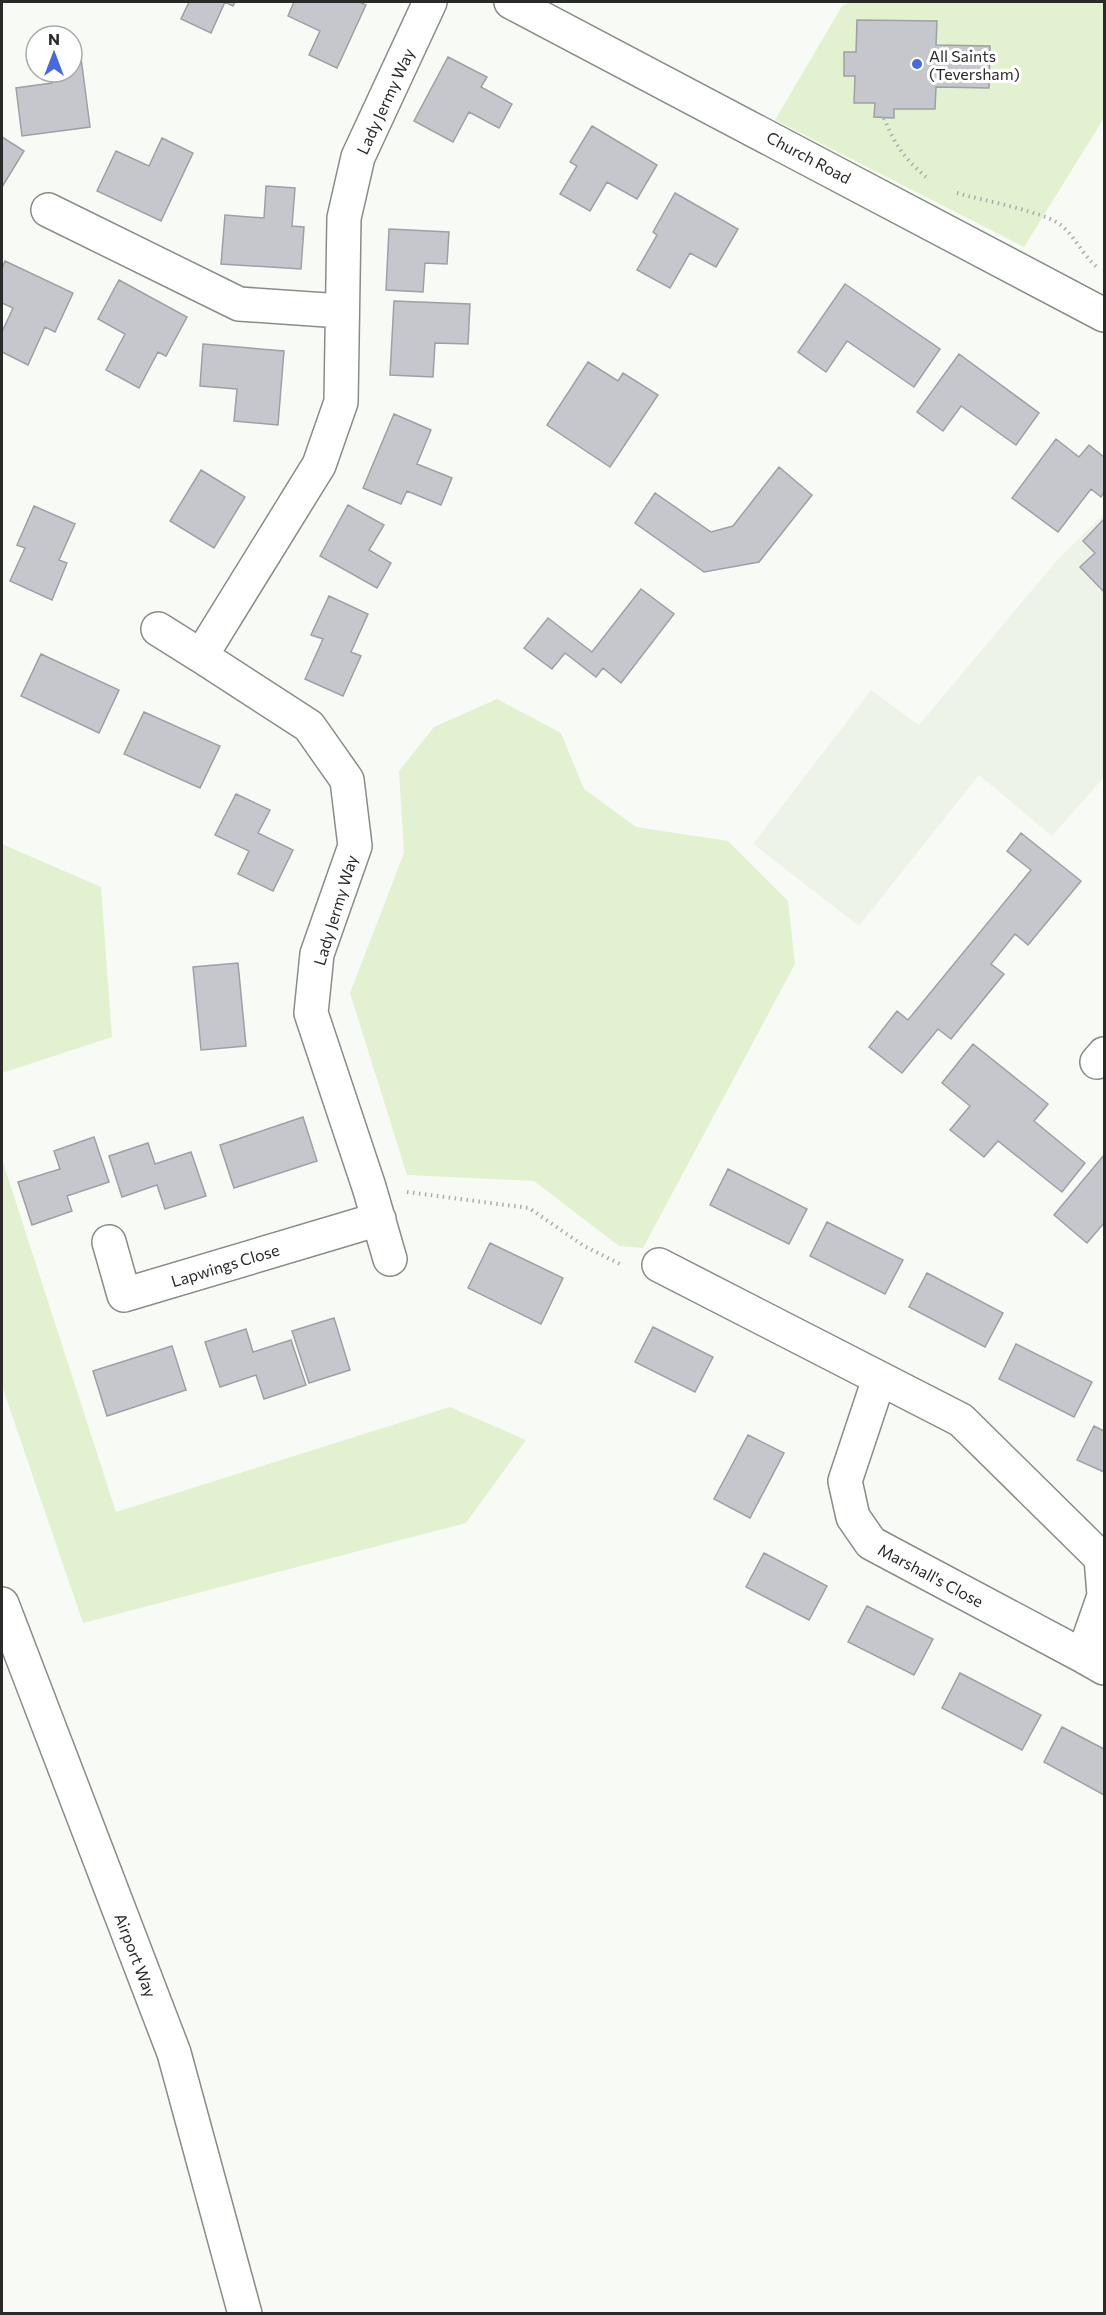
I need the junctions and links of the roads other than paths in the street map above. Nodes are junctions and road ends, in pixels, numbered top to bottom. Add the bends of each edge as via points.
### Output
1 (430, 2) edge
2 (511, 2) edge
3 (48, 210) dead end
4 (341, 311) junction
5 (1104, 315) edge
6 (158, 630) dead end
7 (201, 656) junction
8 (379, 1219) junction
9 (109, 1242) dead end
10 (390, 1259) dead end
11 (645, 1267) road end
12 (879, 1379) junction
13 (1104, 1595) edge
14 (2, 1604) edge
15 (1094, 1662) edge
16 (245, 2313) edge

1 - 4 street, Lady Jermy Way via 358,157 344,218
2 - 5 street, Church Road
3 - 4 street via 239,304
4 - 7 street, Lady Jermy Way via 340,402 319,465
6 - 7 street, Lady Jermy Way
7 - 8 street, Lady Jermy Way via 309,726 347,780 355,846 317,954 311,1013
8 - 9 street, Lapwings Close via 124,1295
8 - 10 street, Lady Jermy Way
11 - 12 street, Marshall's Close
12 - 13 street, Marshall's Close via 961,1420 1101,1558
12 - 15 street, Marshall's Close via 846,1480 853,1517 871,1543
13 - 15 street, Marshall's Close
14 - 16 street, Airport Way via 174,2053

